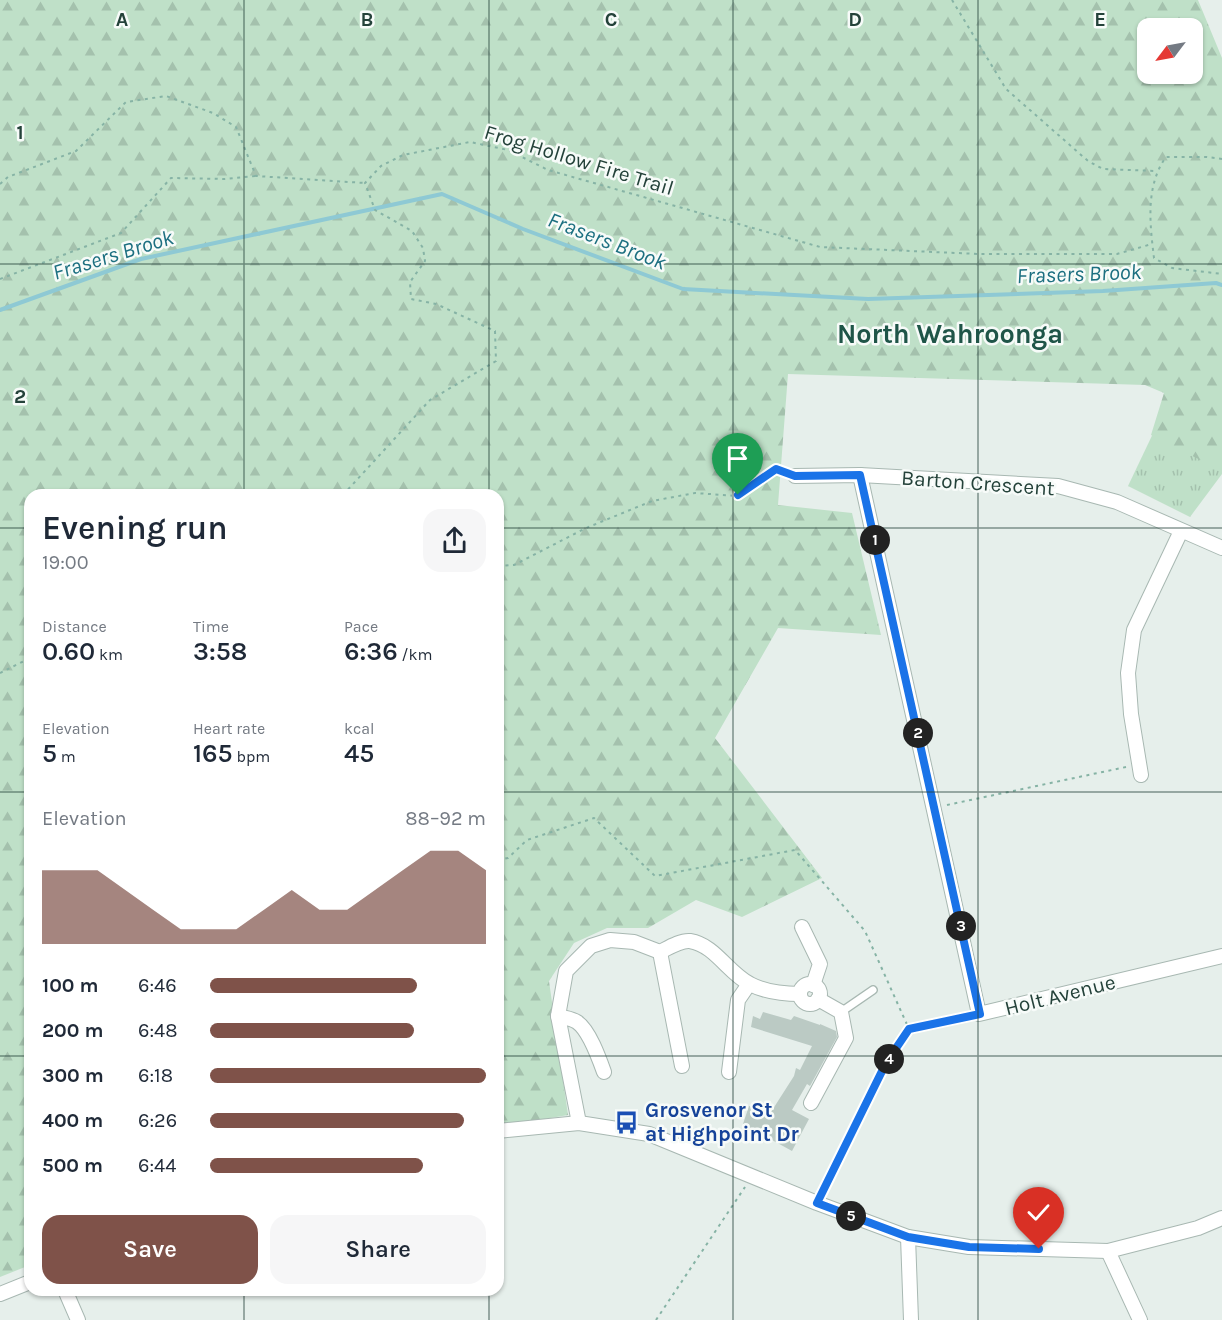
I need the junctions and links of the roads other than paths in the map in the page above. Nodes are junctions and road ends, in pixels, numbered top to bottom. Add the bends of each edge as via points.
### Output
1 (860, 475) junction
2 (795, 476) road end
3 (1181, 531) junction
4 (1222, 548) edge
5 (1142, 775) dead end
6 (802, 927) dead end
7 (660, 952) junction
8 (1222, 956) edge
9 (749, 984) junction
10 (813, 985) junction
11 (873, 990) dead end
12 (800, 994) junction
13 (818, 999) junction
14 (841, 1012) junction
15 (558, 1016) junction
16 (682, 1066) dead end
17 (604, 1072) dead end
18 (729, 1072) dead end
19 (811, 1103) dead end
20 (579, 1123) junction
21 (504, 1130) edge
22 (1222, 1218) edge
23 (908, 1237) junction
24 (1108, 1251) junction
25 (24, 1284) edge
26 (0, 1294) edge
27 (68, 1296) edge
28 (78, 1320) edge
29 (911, 1320) edge
30 (1140, 1320) edge

1 - 2 street, Barton Crescent
1 - 3 street, Barton Crescent via 1058,486 1117,502
1 - 8 street, Holt Avenue via 980,1014
3 - 4 street, Barton Crescent
3 - 5 street via 1134,630 1128,673
6 - 10 street via 820,964
7 - 9 street via 687,940 706,945
7 - 15 street via 634,942 610,940 591,946 566,970
7 - 16 street
9 - 12 street via 774,992
9 - 18 street via 738,1000
10 - 12 street via 804,986
10 - 13 street
11 - 14 lane
12 - 13 street via 806,1004
13 - 14 street
14 - 19 street via 846,1038
15 - 17 street via 580,1023
15 - 20 street
20 - 21 street
20 - 23 street via 649,1134
22 - 24 street
23 - 24 street via 969,1247
23 - 29 street
24 - 30 street
25 - 26 street
27 - 28 street

